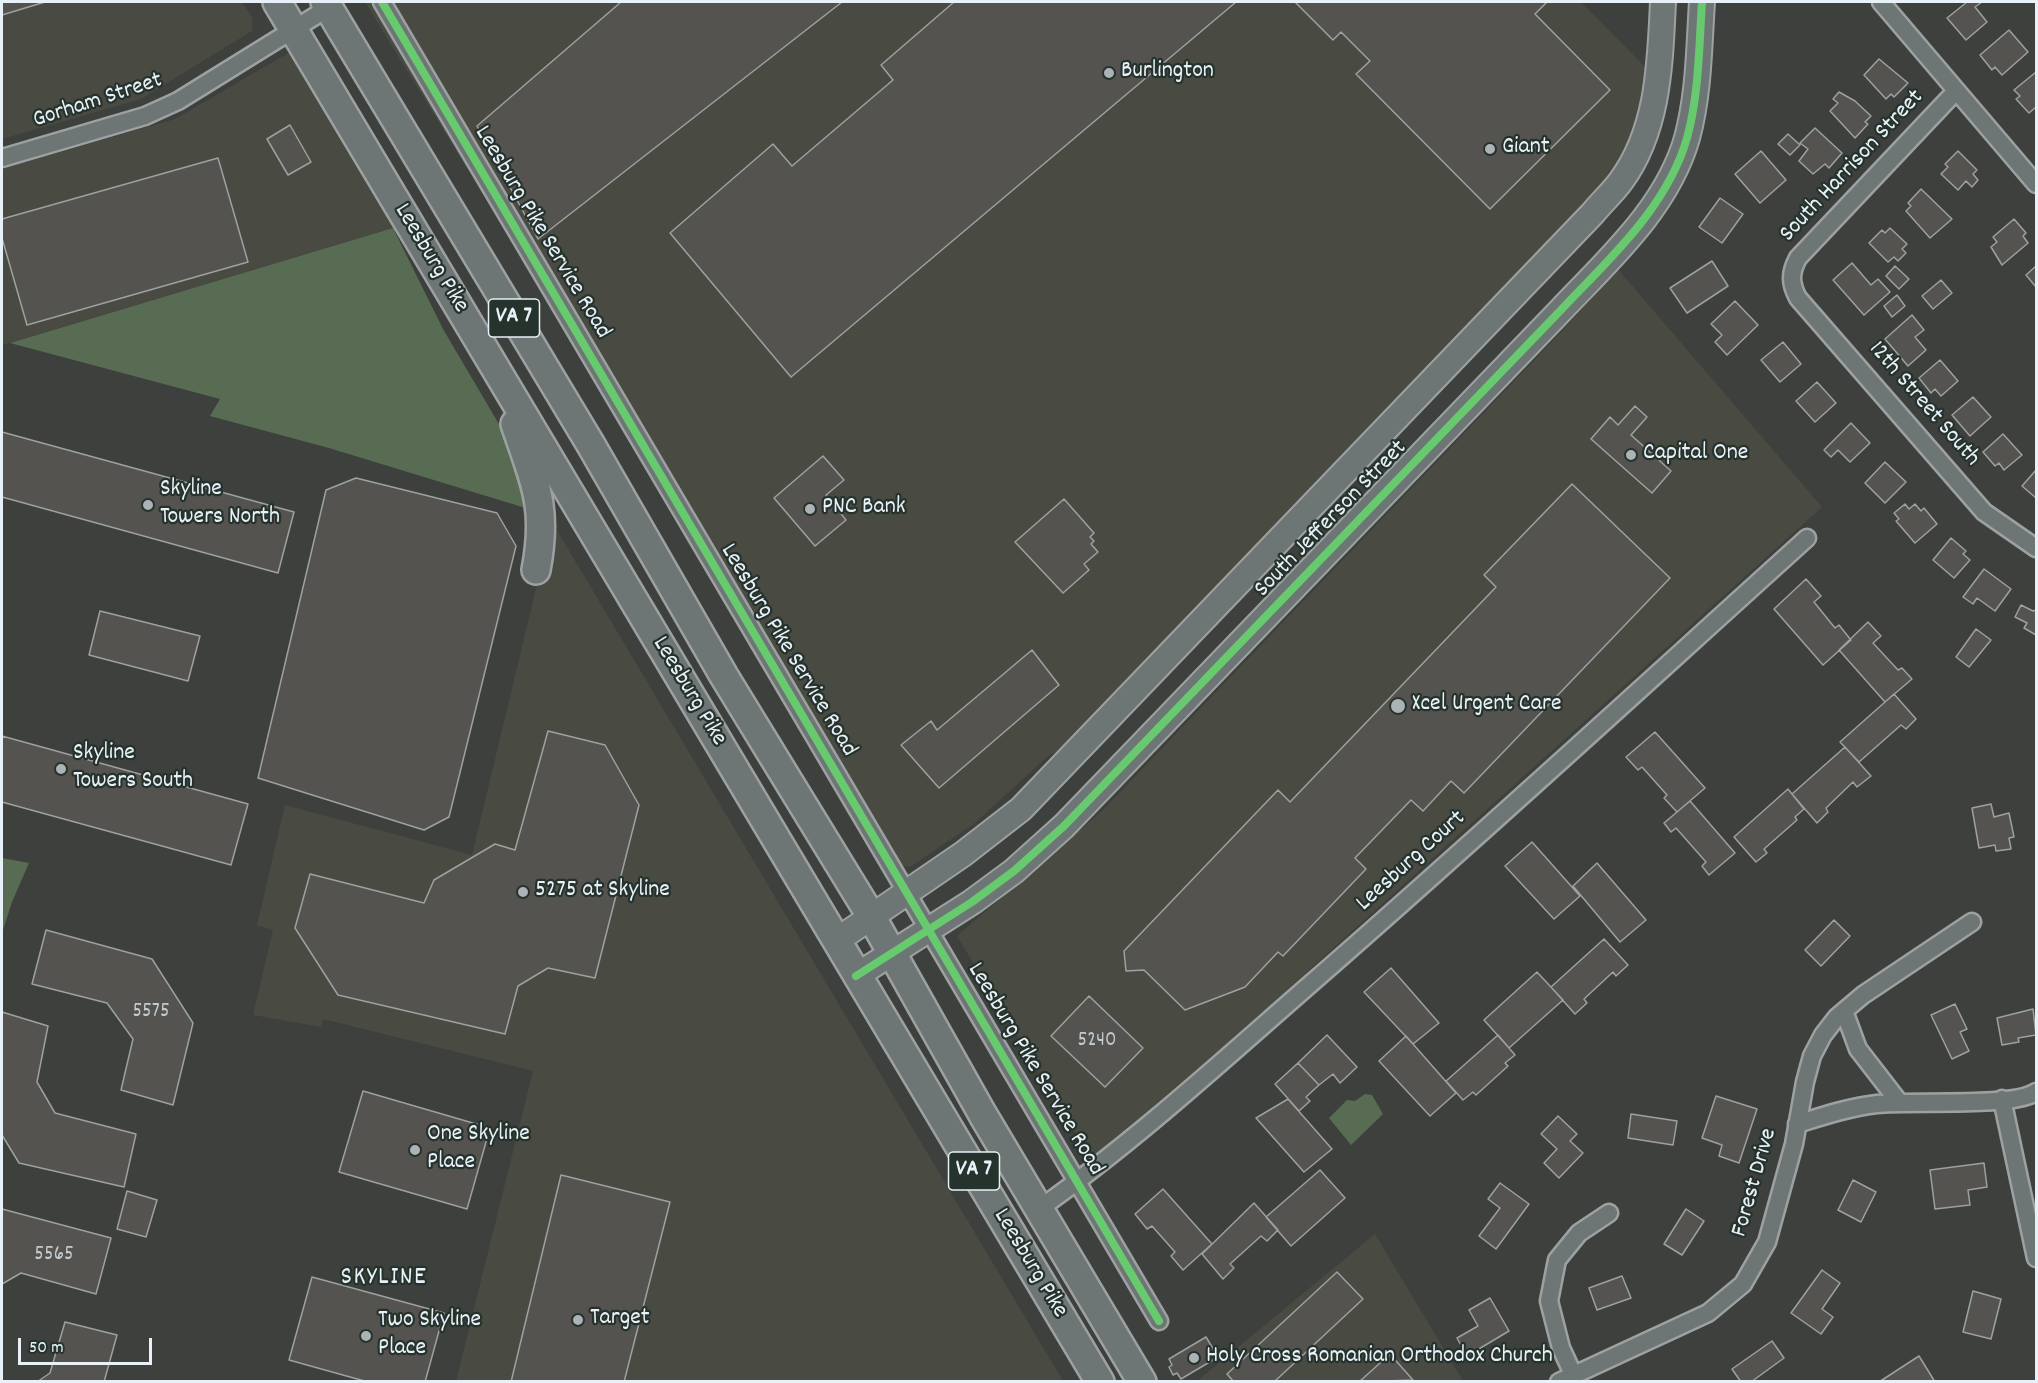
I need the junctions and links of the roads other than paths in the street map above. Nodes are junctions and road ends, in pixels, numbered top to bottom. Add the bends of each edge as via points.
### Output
1 (277, 2) edge
2 (382, 2) edge
3 (1663, 2) edge
4 (1702, 2) edge
5 (1881, 2) edge
6 (326, 5) edge
7 (293, 29) junction
8 (1956, 91) junction
9 (2, 158) edge
10 (2037, 184) edge
11 (1791, 278) joint
12 (496, 369) junction
13 (1807, 538) dead end
14 (2037, 548) edge
15 (536, 570) dead end
16 (907, 892) junction
17 (871, 916) junction
18 (1970, 922) dead end
19 (929, 930) junction
20 (836, 941) junction
21 (891, 953) junction
22 (856, 976) junction
23 (1844, 1011) junction
24 (2037, 1092) edge
25 (2002, 1099) junction
26 (1899, 1102) junction
27 (1797, 1124) junction
28 (1077, 1181) junction
29 (1039, 1209) junction
30 (1609, 1213) dead end
31 (2037, 1258) edge
32 (1159, 1321) dead end
33 (1566, 1378) edge
34 (1100, 1382) edge
35 (1142, 1382) edge

1 - 7 main road, Leesburg Pike / VA 7
2 - 16 street, Leesburg Pike Service Road
3 - 16 street, South Jefferson Street via 1660,67 1652,116 1622,180 1052,778 997,829
4 - 19 street, South Jefferson Street via 1697,74 1686,141 1662,196 1640,223 1064,826 1014,871
5 - 8 street
6 - 7 street, Gorham Street
6 - 17 main road, Leesburg Pike / VA 7
7 - 9 street, Gorham Street via 178,101 145,116
7 - 12 main road, Leesburg Pike / VA 7
8 - 10 street
8 - 11 street, South Harrison Street via 1798,258
11 - 14 street, 12th Street South via 1798,298 1984,512
12 - 15 main road via 541,505 542,536
12 - 20 main road, Leesburg Pike / VA 7
13 - 28 street, Leesburg Court via 1398,908 1170,1106
16 - 17 street, South Jefferson Street
16 - 19 street, Leesburg Pike Service Road
17 - 20 street, South Jefferson Street
17 - 21 main road, Leesburg Pike / VA 7
18 - 23 street via 1893,972
19 - 21 street, South Jefferson Street
19 - 28 street, Leesburg Pike Service Road
20 - 22 main road, Leesburg Pike / VA 7
21 - 22 street, South Jefferson Street
21 - 29 main road, Leesburg Pike / VA 7
22 - 34 main road, Leesburg Pike / VA 7
23 - 26 street via 1858,1049
23 - 27 street via 1823,1035 1812,1056
24 - 25 street, Forest Drive via 2029,1097
25 - 26 street, Forest Drive
25 - 31 street
26 - 27 street, Forest Drive via 1833,1113
27 - 33 street, Forest Drive via 1767,1242 1743,1284 1708,1313
28 - 29 street, Leesburg Court
28 - 32 street, Leesburg Pike Service Road
29 - 35 main road, Leesburg Pike / VA 7
30 - 33 street via 1579,1233 1557,1260 1549,1301

